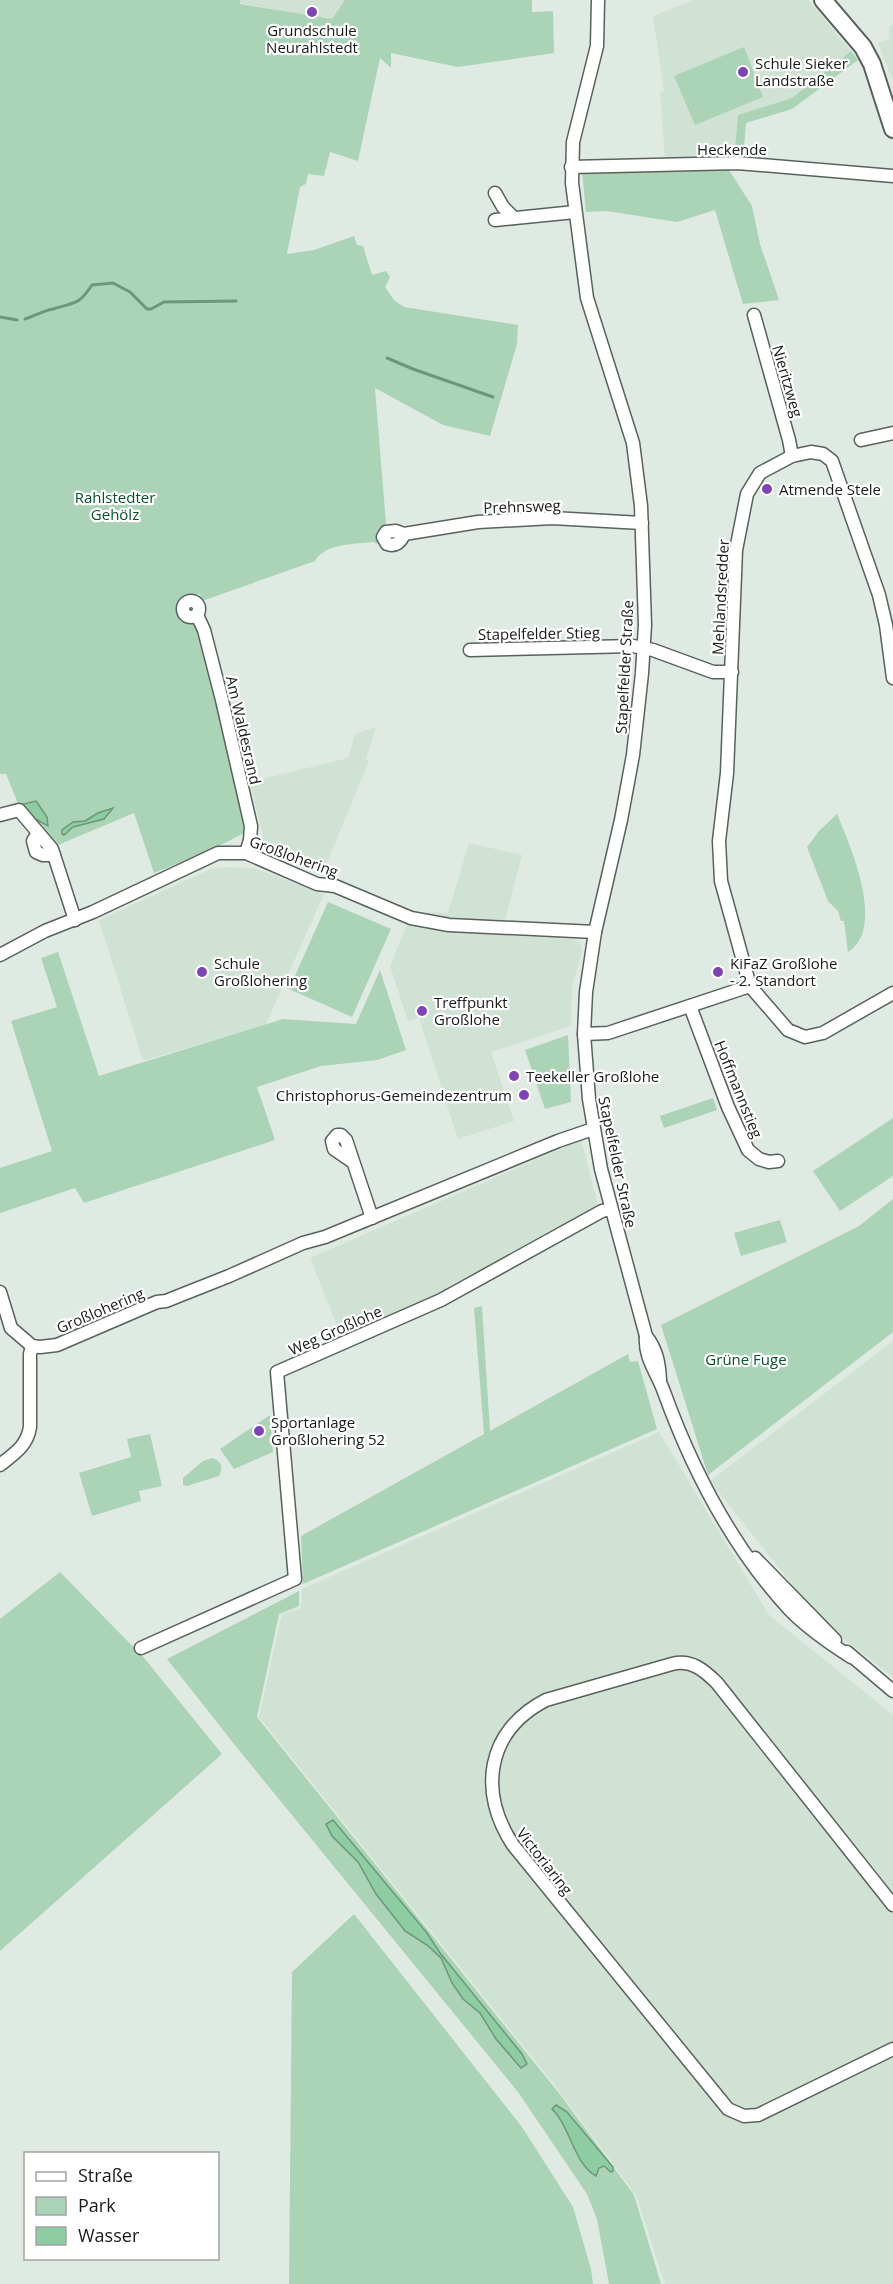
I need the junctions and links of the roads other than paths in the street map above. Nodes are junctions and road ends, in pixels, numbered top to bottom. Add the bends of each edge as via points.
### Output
1 (598, 0) edge
2 (823, 0) edge
3 (893, 129) edge
4 (571, 167) junction
5 (893, 176) edge
6 (495, 193) dead end
7 (575, 212) junction
8 (514, 218) junction
9 (495, 220) dead end
10 (754, 315) dead end
11 (893, 433) edge
12 (861, 440) dead end
13 (792, 456) junction
14 (642, 523) junction
15 (404, 534) dead end
16 (197, 615) dead end
17 (644, 648) junction
18 (470, 650) dead end
19 (732, 672) junction
20 (893, 678) edge
21 (0, 815) edge
22 (246, 853) junction
23 (75, 920) junction
24 (595, 932) junction
25 (0, 955) edge
26 (750, 986) junction
27 (893, 993) edge
28 (690, 1006) junction
29 (584, 1034) junction
30 (593, 1129) junction
31 (778, 1161) dead end
32 (353, 1162) dead end
33 (611, 1209) junction
34 (372, 1218) junction
35 (0, 1292) edge
36 (32, 1346) junction
37 (0, 1465) edge
38 (742, 1547) junction
39 (141, 1647) dead end
40 (851, 1657) junction
41 (893, 1691) edge
42 (893, 1905) edge
43 (893, 2049) edge

1 - 4 street, Stapelfelder Straße via 597,46 573,142
2 - 3 main road via 863,47
4 - 5 street, Heckende via 737,163
4 - 7 street, Stapelfelder Straße
6 - 8 street
7 - 8 street
7 - 14 street, Stapelfelder Straße via 591,313 632,437
8 - 9 street
10 - 13 street, Nieritzweg
11 - 12 street
13 - 19 street, Mehlandsredder via 760,473 747,494 736,550
13 - 20 street, Mehlandsredder via 812,452 832,461 879,595
14 - 15 street, Prehnsweg via 552,518 478,522
14 - 17 street, Stapelfelder Straße
16 - 22 street, Am Waldesrand via 220,690 251,826
17 - 18 street, Stapelfelder Stieg
17 - 19 street, Mehlandsredder via 712,672
17 - 24 street, Stapelfelder Straße via 629,783
19 - 26 street, Mehlandsredder via 719,856 721,881
21 - 23 street via 19,810 52,849
22 - 23 street, Großlohering via 218,853
22 - 24 street, Großlohering via 411,918 450,925
23 - 25 street, Großlohering
24 - 29 street, Stapelfelder Straße
26 - 27 street, Mehlandsredder via 781,1024 805,1037 824,1033
26 - 28 street
28 - 29 street via 608,1033
28 - 31 street, Hoffmannstieg via 748,1150 759,1159
29 - 30 street, Stapelfelder Straße
30 - 33 street, Stapelfelder Straße
30 - 34 street, Großlohering
32 - 34 street
33 - 38 street, Stapelfelder Straße via 646,1336 656,1353 660,1380 698,1473
33 - 39 street, Weg Großlohe via 441,1300 277,1372 295,1579
34 - 36 street, Großlohering via 57,1345
35 - 36 street via 11,1328
36 - 37 street via 29,1434 23,1447
38 - 40 street, Stapelfelder Straße
38 - 40 street, Stapelfelder Straße via 790,1610
40 - 41 street, Stapelfelder Straße
42 - 43 street, Victoriaring via 717,1683 693,1664 680,1662 546,1700 512,1727 495,1756 492,1795 508,1839 728,2109 744,2116 758,2115

